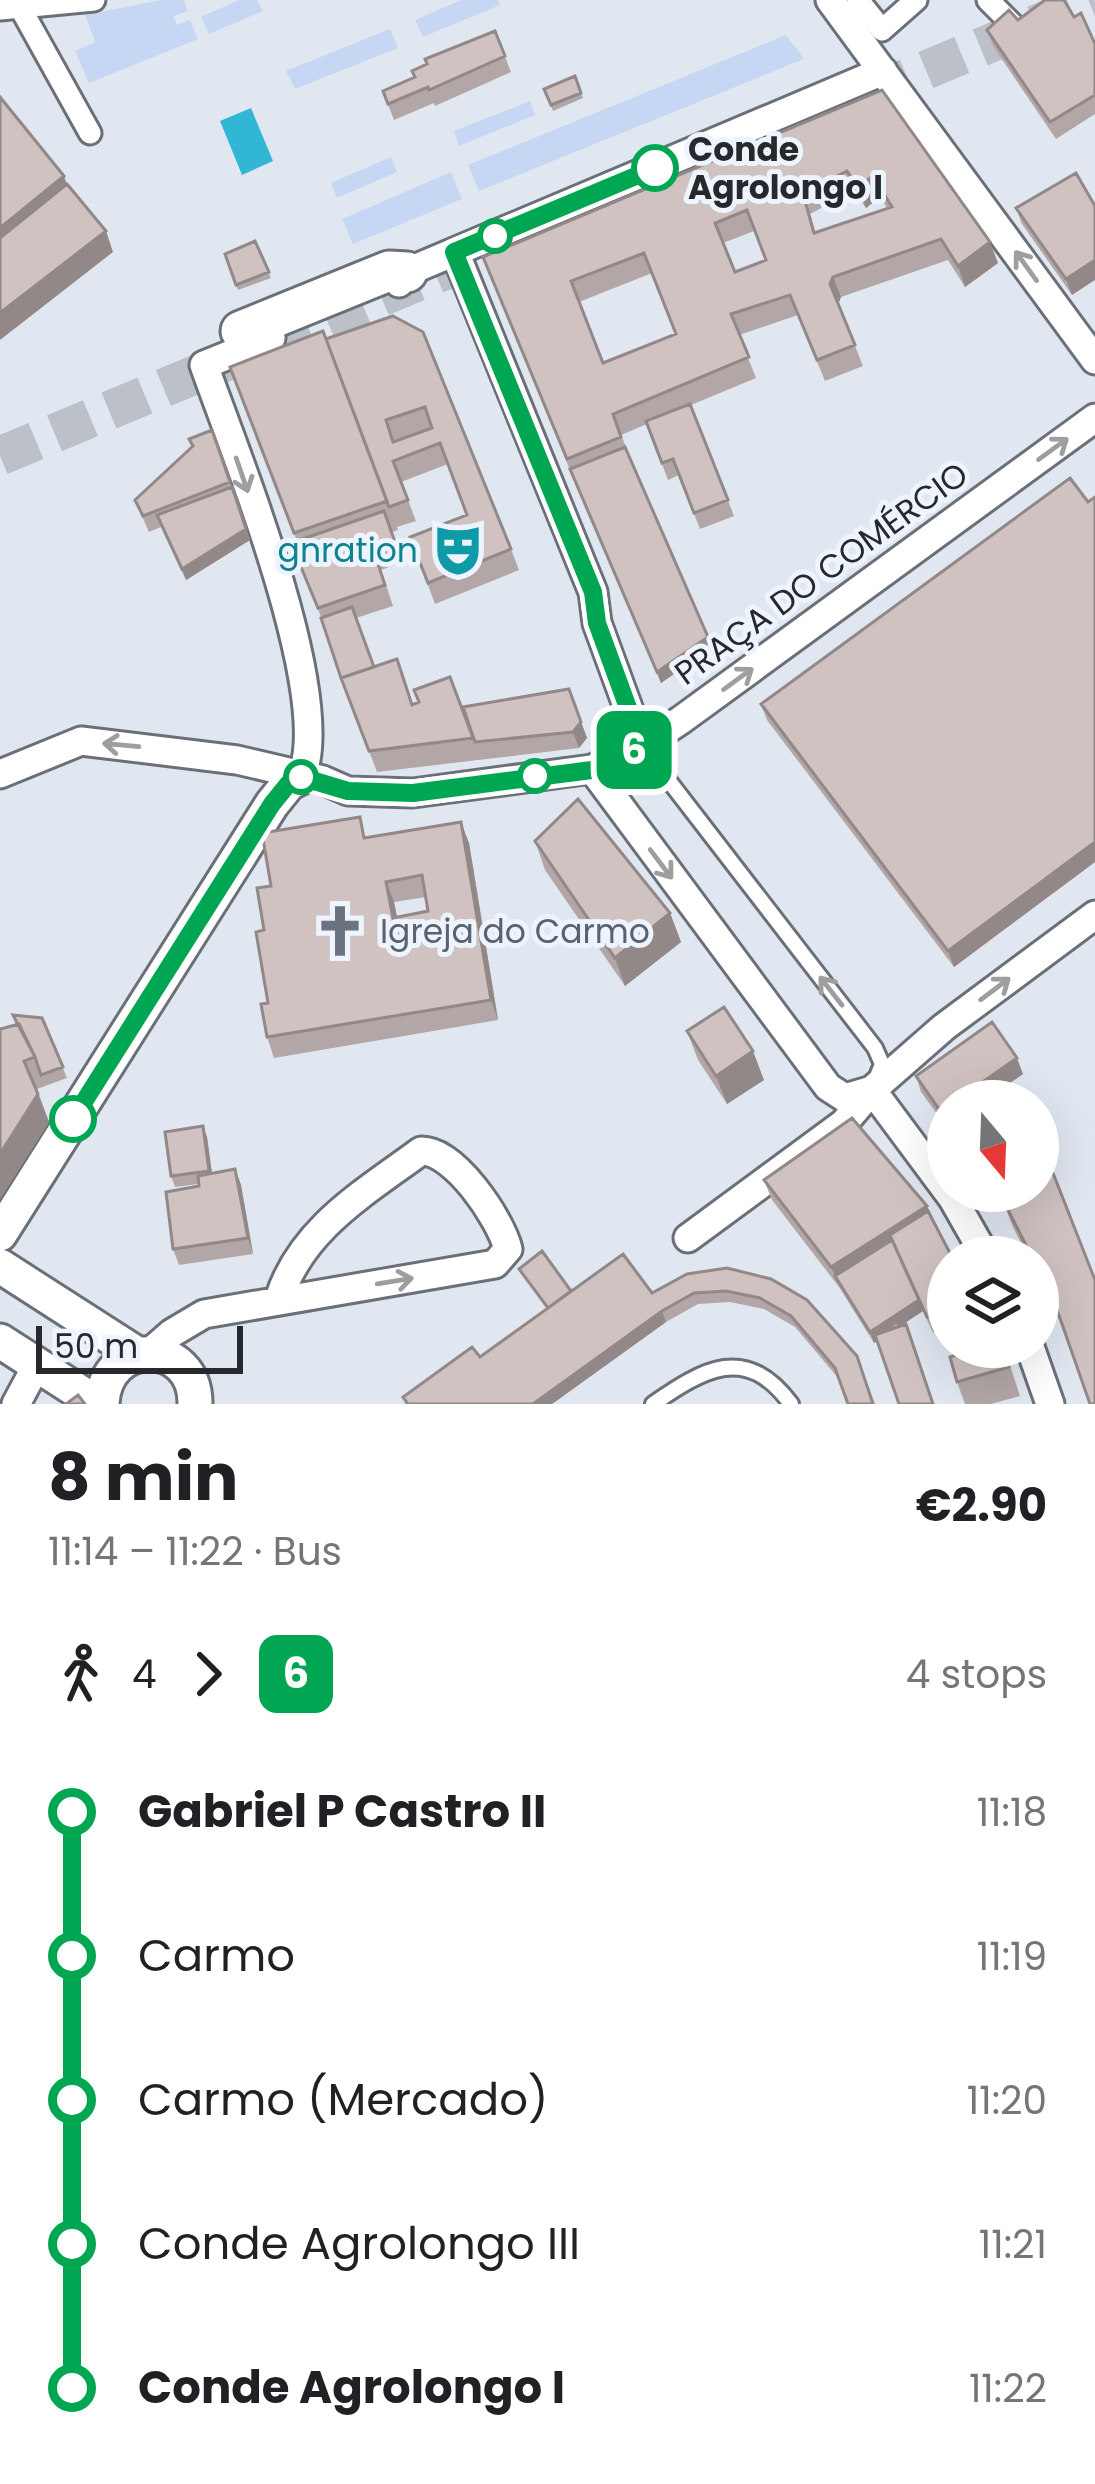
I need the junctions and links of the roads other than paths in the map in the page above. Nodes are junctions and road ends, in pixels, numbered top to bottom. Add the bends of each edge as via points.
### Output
1 (94, 0) edge
2 (830, 0) edge
3 (858, 0) edge
4 (916, 0) edge
5 (988, 0) edge
6 (12, 6) edge
7 (1037, 26) edge
8 (883, 71) junction
9 (90, 133) dead end
10 (454, 252) junction
11 (407, 272) junction
12 (241, 331) dead end
13 (1095, 360) edge
14 (1095, 418) edge
15 (642, 746) junction
16 (592, 770) junction
17 (0, 774) edge
18 (301, 777) junction
19 (1095, 915) edge
20 (872, 1090) junction
21 (0, 1234) edge
22 (974, 1236) edge
23 (688, 1238) dead end
24 (0, 1266) edge
25 (279, 1299) junction
26 (0, 1341) edge
27 (143, 1354) junction
28 (38, 1365) junction
29 (1037, 1368) edge
30 (16, 1404) edge
31 (100, 1404) edge
32 (195, 1404) edge
33 (653, 1404) edge
34 (791, 1404) edge
35 (1050, 1404) edge

1 - 6 street
2 - 8 street
3 - 4 street via 882,31
5 - 7 street via 1023,36
6 - 9 street
8 - 10 street
13 -> 8 street
10 - 11 street
10 - 15 street via 593,592
11 - 12 main road via 389,271
11 -> 18 street via 395,289 204,364 281,587 309,706 309,760
15 -> 14 street, PRAÇA DO COMÉRCIO
15 - 16 street, PRAÇA DO COMÉRCIO
20 -> 15 lane via 882,1064 875,1048
16 - 18 street, PRAÇA DO COMÉRCIO via 413,793 348,791
16 -> 20 street via 828,1088 845,1098
18 -> 17 street, PRAÇA DO COMÉRCIO via 217,757 80,741
18 - 21 street via 280,793
20 -> 19 street
20 - 22 street
20 - 23 street via 844,1123
24 - 27 street
25 -> 25 street via 495,1264 508,1249 455,1165 436,1150 421,1151 326,1220
25 - 27 street via 204,1314
26 - 28 street
27 - 31 street via 110,1374
27 - 32 street via 182,1366
28 - 30 street
28 - 31 street
29 - 35 street
33 - 34 lane via 699,1373 736,1367 768,1377

